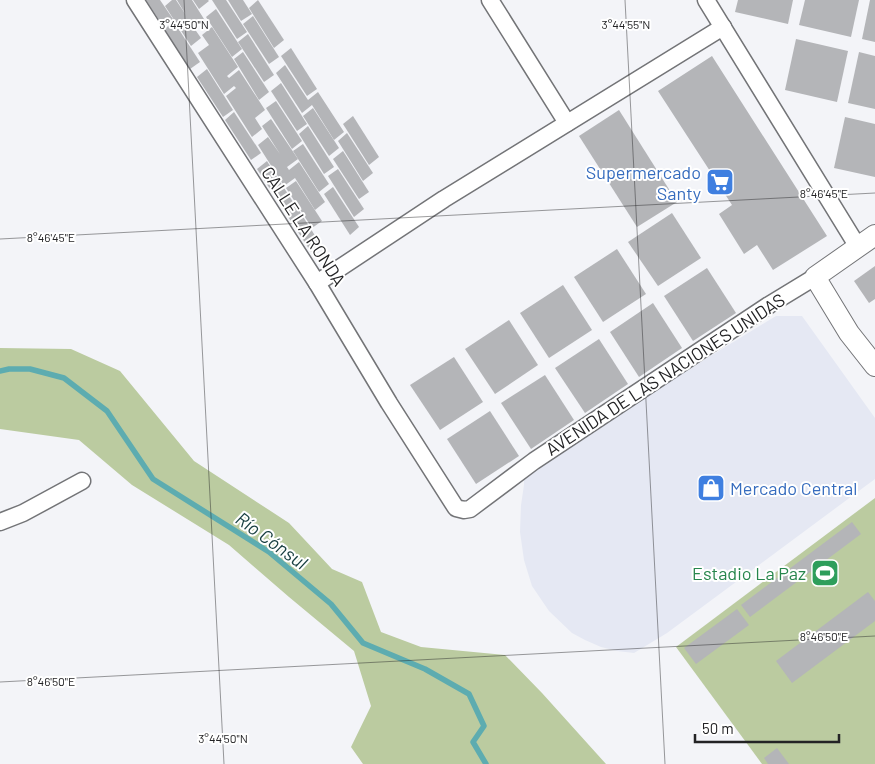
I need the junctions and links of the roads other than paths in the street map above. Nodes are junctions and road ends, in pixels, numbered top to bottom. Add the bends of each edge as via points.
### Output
1 (135, 0) edge
2 (490, 0) edge
3 (706, 0) edge
4 (723, 27) junction
5 (567, 123) junction
6 (875, 235) edge
7 (858, 247) junction
8 (815, 277) junction
9 (318, 283) junction
10 (875, 366) edge
11 (82, 481) dead end
12 (456, 508) joint
13 (0, 522) edge

1 - 9 street, CALLE LA RONDA
2 - 5 street
3 - 4 street
4 - 5 street
4 - 7 street
5 - 9 street via 444,198
6 - 7 street, AVENIDA DE LAS NACIONES UNIDAS
7 - 8 street, AVENIDA DE LAS NACIONES UNIDAS
8 - 10 street
8 - 12 street, AVENIDA DE LAS NACIONES UNIDAS via 534,460 470,509
9 - 12 street, CALLE LA RONDA
11 - 13 street

